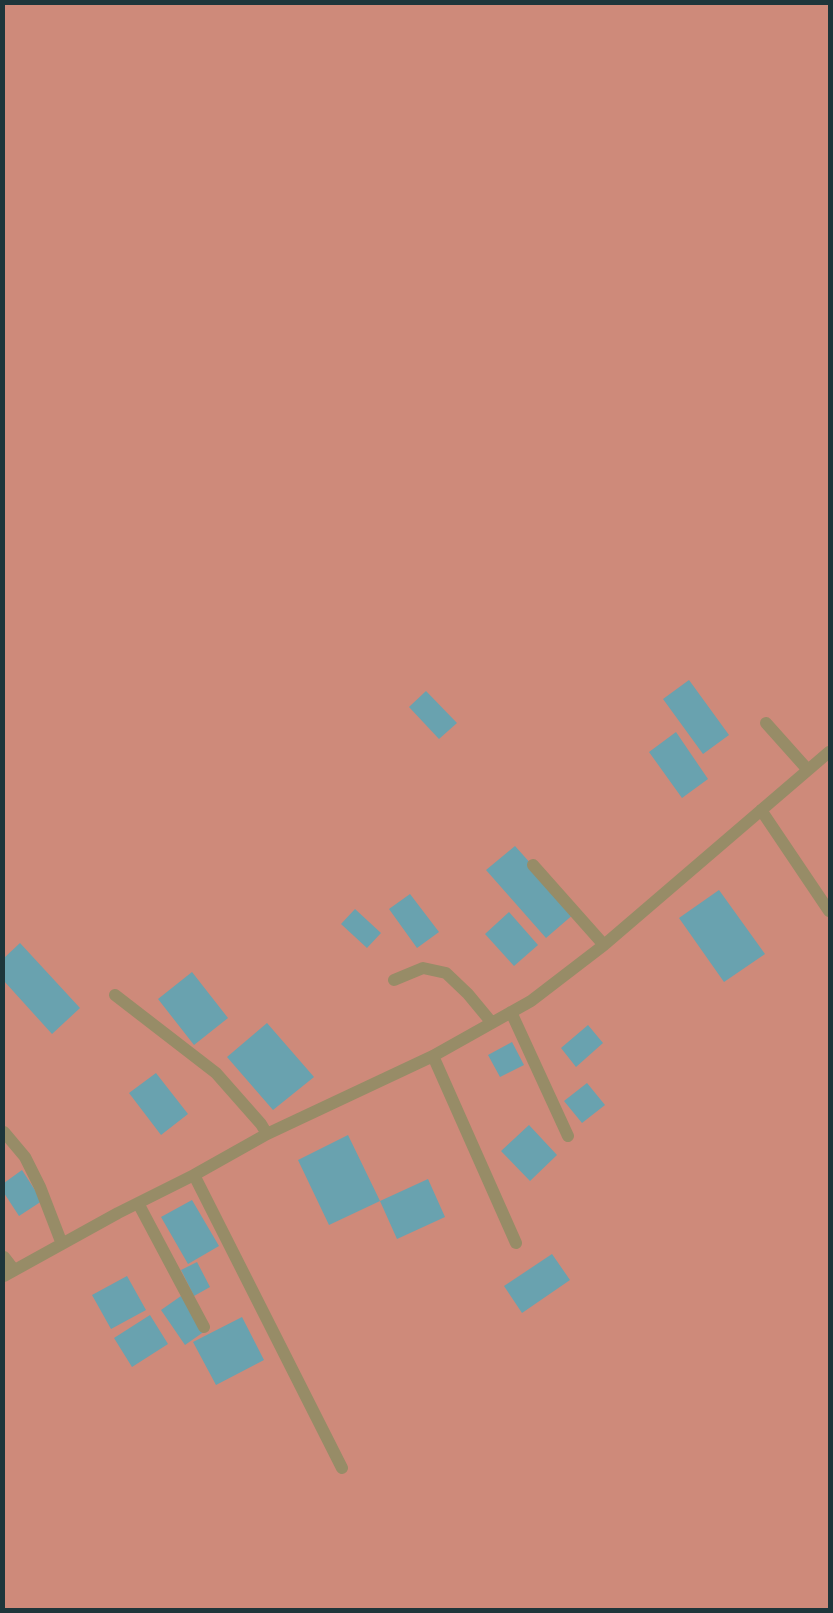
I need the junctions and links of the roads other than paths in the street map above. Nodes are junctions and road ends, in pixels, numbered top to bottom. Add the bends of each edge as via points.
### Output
1 (766, 723) dead end
2 (829, 752) edge
3 (808, 770) junction
4 (761, 810) junction
5 (533, 865) dead end
6 (829, 911) edge
7 (604, 944) junction
8 (394, 980) dead end
9 (115, 995) dead end
10 (512, 1012) junction
11 (492, 1023) junction
12 (433, 1056) junction
13 (4, 1132) edge
14 (267, 1134) junction
15 (568, 1136) dead end
16 (194, 1175) junction
17 (138, 1203) junction
18 (516, 1243) dead end
19 (62, 1244) junction
20 (4, 1257) edge
21 (9, 1273) edge
22 (204, 1327) dead end
23 (342, 1468) dead end

1 - 3 street
2 - 3 street
3 - 4 street
4 - 6 street
4 - 7 street
5 - 7 street
7 - 10 street
8 - 11 street via 423,968 446,973
9 - 14 street via 216,1072
10 - 11 street
10 - 15 street
11 - 12 street
12 - 14 street
12 - 18 street
13 - 19 street via 25,1157
14 - 16 street
16 - 17 street
16 - 23 street
17 - 19 street
17 - 22 street
19 - 21 street
20 - 21 street

